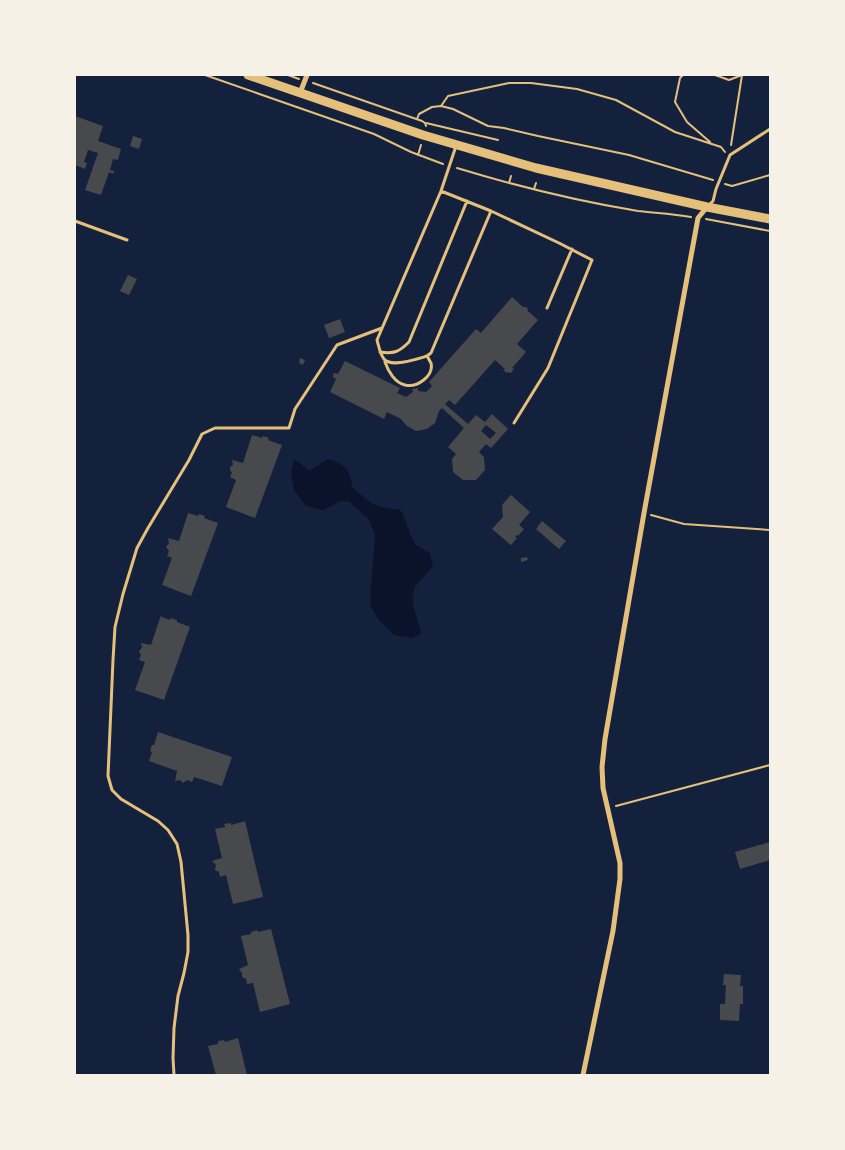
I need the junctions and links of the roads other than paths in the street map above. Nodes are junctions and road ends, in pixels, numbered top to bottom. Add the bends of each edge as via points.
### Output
1 (248, 75) edge
2 (306, 78) edge
3 (300, 92) junction
4 (770, 129) edge
5 (456, 145) junction
6 (441, 191) junction
7 (467, 201) junction
8 (707, 207) junction
9 (491, 211) junction
10 (770, 219) edge
11 (75, 221) edge
12 (127, 240) dead end
13 (572, 250) junction
14 (547, 308) dead end
15 (382, 328) junction
16 (380, 352) junction
17 (427, 356) junction
18 (385, 361) junction
19 (514, 423) dead end
20 (174, 1075) edge
21 (583, 1075) edge

1 - 3 main road
2 - 3 street
3 - 5 main road
4 - 8 lane via 730,155
5 - 6 lane
5 - 8 main road via 536,168
6 - 7 lane
6 - 15 lane
7 - 9 lane
7 - 16 lane via 409,342 392,354
8 - 10 main road
8 - 21 street via 698,218 604,748 603,788 620,862 620,879 613,931
9 - 13 lane
9 - 17 lane
11 - 12 lane
13 - 14 lane
13 - 19 lane via 592,260 548,368
15 - 16 lane via 377,340
15 - 20 lane via 337,345 295,409 289,428 215,428 202,434 137,548 122,594 115,626 108,776 112,790 121,799 168,830 177,844 181,862 188,952 174,1028
16 - 18 lane
17 - 18 lane via 391,364
17 - 18 lane via 431,362 428,376 411,386 397,381

